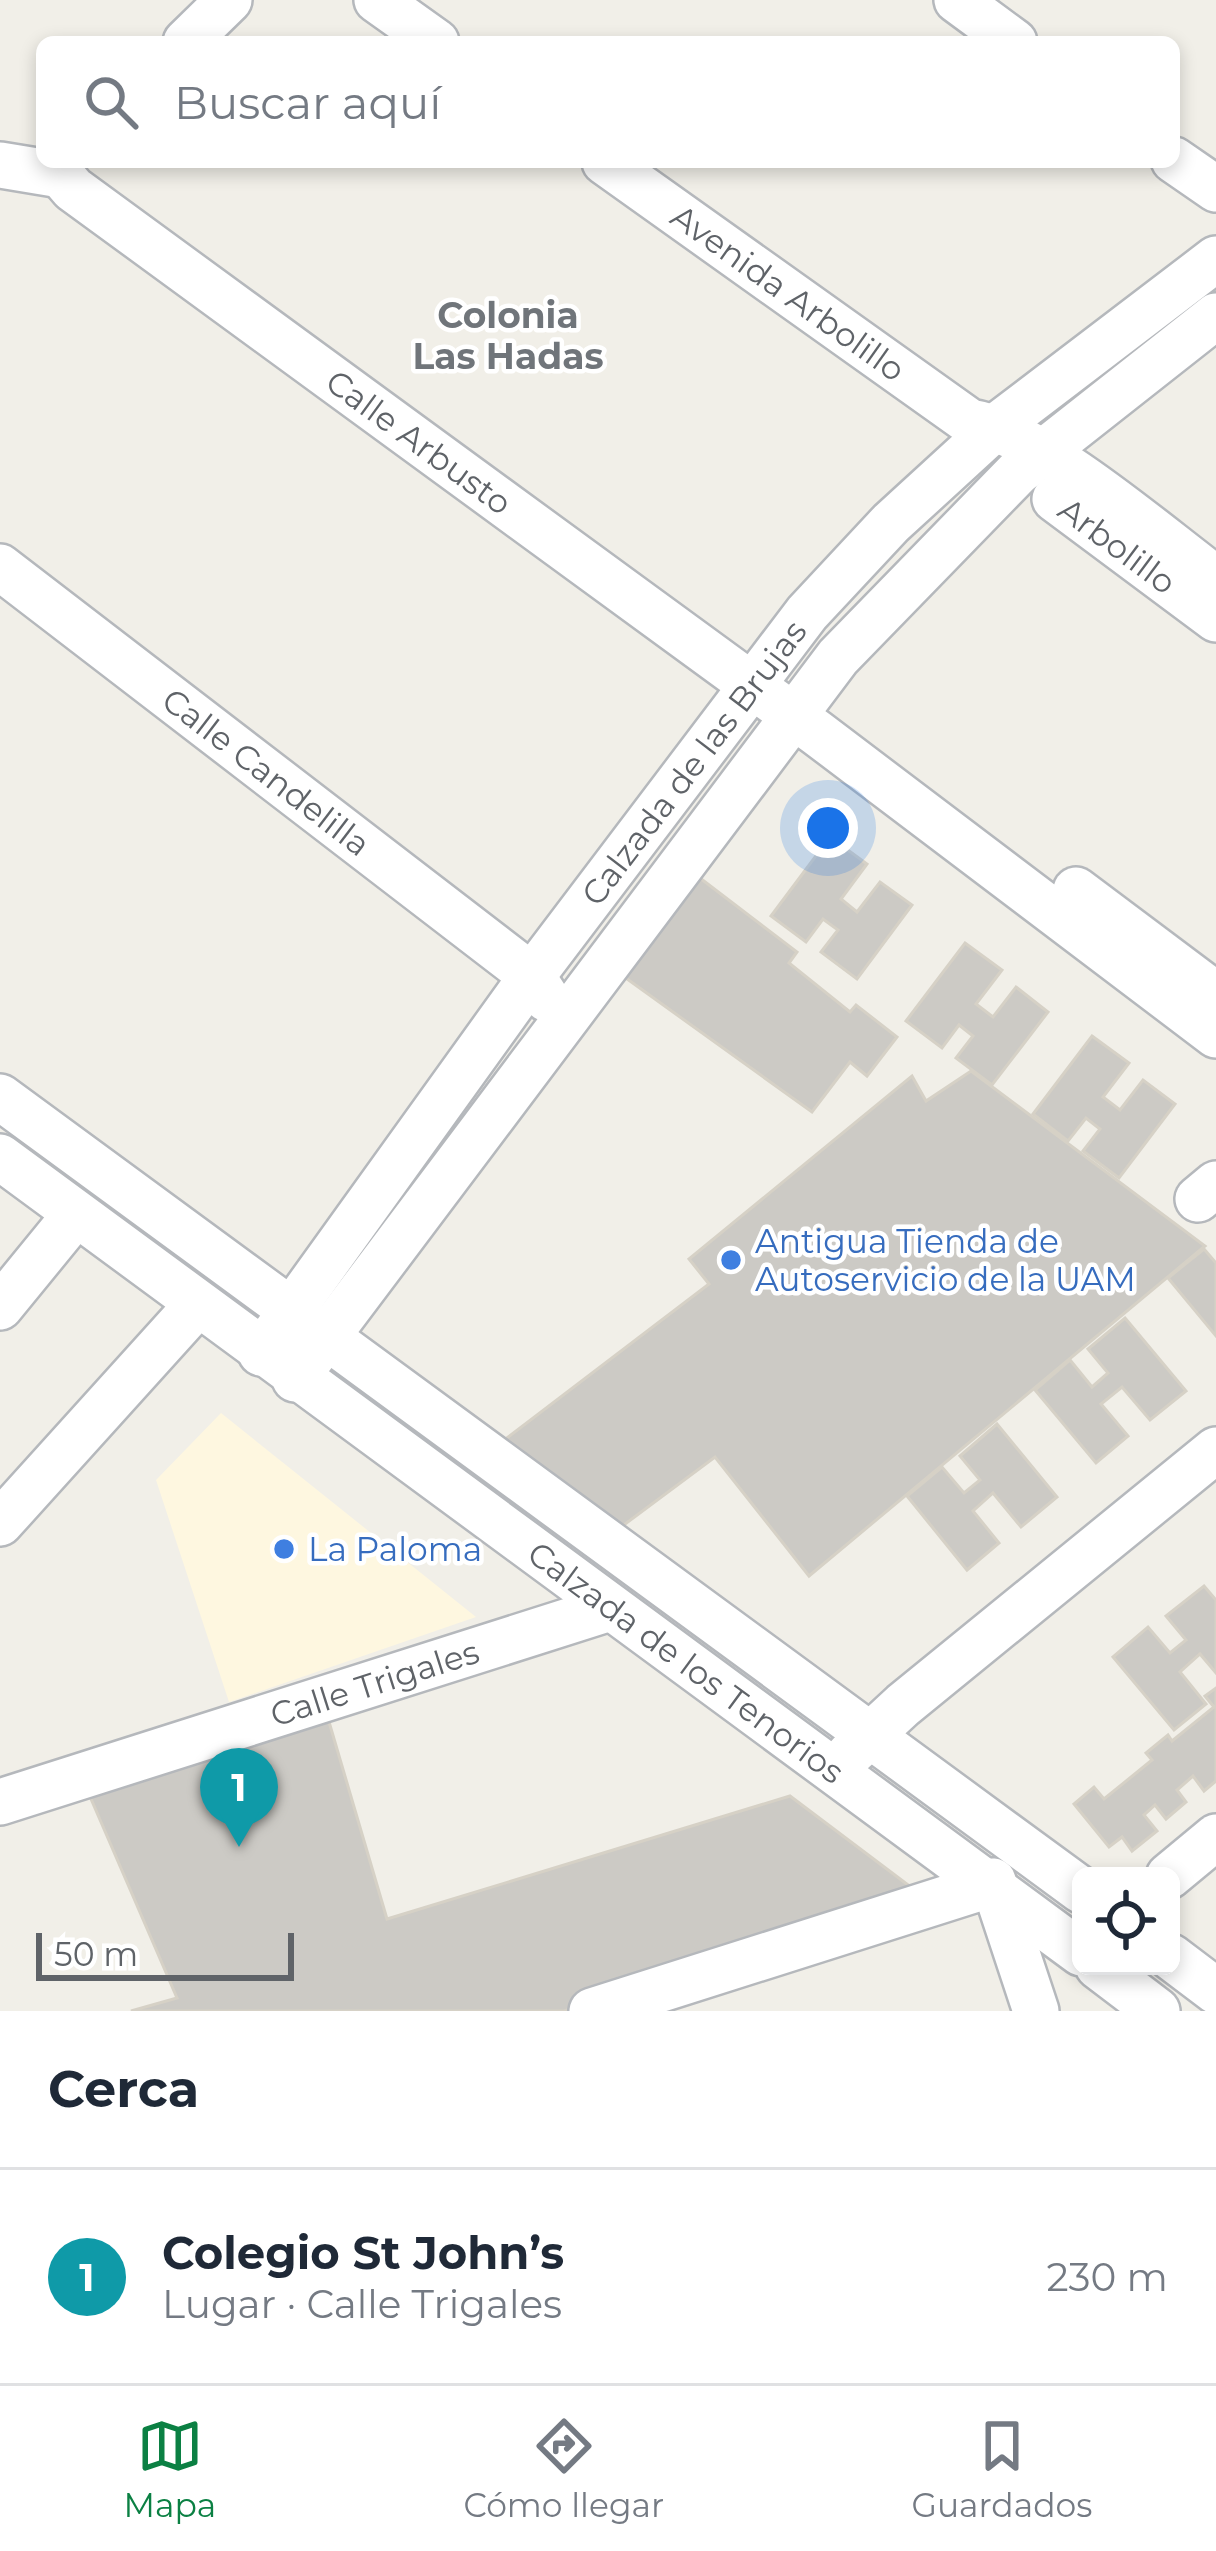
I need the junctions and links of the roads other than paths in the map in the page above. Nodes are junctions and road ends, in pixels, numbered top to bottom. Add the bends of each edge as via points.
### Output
1 (229, 0) edge
2 (377, 0) edge
3 (957, 0) edge
4 (192, 36) edge
5 (428, 36) edge
6 (1006, 36) edge
7 (1180, 164) edge
8 (0, 165) edge
9 (36, 167) edge
10 (64, 168) edge
11 (613, 168) edge
12 (1216, 189) edge
13 (1216, 259) edge
14 (1216, 316) edge
15 (982, 430) junction
16 (1029, 462) junction
17 (0, 567) edge
18 (1216, 579) edge
19 (1216, 619) edge
20 (752, 686) junction
21 (792, 715) junction
22 (532, 976) junction
23 (1216, 995) edge
24 (562, 1022) junction
25 (1216, 1035) edge
26 (0, 1097) edge
27 (0, 1157) edge
28 (407, 1192) junction
29 (76, 1214) junction
30 (197, 1305) junction
31 (0, 1307) edge
32 (292, 1309) junction
33 (329, 1335) junction
34 (278, 1366) junction
35 (1216, 1450) edge
36 (1216, 1488) edge
37 (0, 1523) edge
38 (610, 1608) junction
39 (882, 1743) junction
40 (844, 1779) junction
41 (0, 1802) edge
42 (1013, 1841) junction
43 (992, 1884) junction
44 (1072, 1884) edge
45 (1072, 1946) edge
46 (1180, 1964) edge
47 (1110, 1975) edge
48 (1216, 1991) edge
49 (592, 2011) edge
50 (1036, 2011) edge
51 (1156, 2011) edge

1 - 4 street
2 - 5 street
3 - 6 street
7 - 12 street
8 - 9 street
10 - 20 street, Calle Arbusto via 73,189
11 - 15 street, Avenida Arbolillo
13 - 15 street, Calzada de las Brujas
14 - 16 street, Calzada de las Brujas
15 - 16 street, Avenida Arbolillo
15 - 20 street, Calzada de las Brujas via 806,613
16 - 18 street, Arbolillo
16 - 19 street, Arbolillo
16 - 21 street, Calzada de las Brujas via 925,563
17 - 22 street, Calle Candelilla
20 - 21 street, Calle Arbusto
20 - 22 street, Calzada de las Brujas
21 - 23 street via 820,706 836,712
21 - 24 street, Calzada de las Brujas
21 - 25 street, Calle Arbusto
22 - 24 street, Calle Candelilla
22 - 28 street, Calzada de las Brujas
24 - 28 street, Calzada de las Brujas
26 - 32 street, Calzada de los Tenorios
27 - 29 street, Calzada de los Tenorios
28 - 32 street, Calzada de las Brujas
28 - 33 street, Calzada de las Brujas
29 - 30 street, Calzada de los Tenorios
29 - 31 street
30 - 34 street, Calzada de los Tenorios
30 - 37 street
32 - 33 street, Calzada de los Tenorios
32 - 34 street, Calzada de las Brujas
33 - 34 street, Calzada de las Brujas
33 - 39 street, Calzada de los Tenorios
34 - 38 street, Calzada de los Tenorios
35 - 39 street
36 - 39 street
38 - 40 street, Calzada de los Tenorios
38 - 41 street, Calle Trigales
39 - 40 street
39 - 42 street, Calzada de los Tenorios
40 - 43 street, Calzada de los Tenorios
42 - 43 street
42 - 44 street, Calzada de los Tenorios
43 - 45 street, Calzada de los Tenorios
43 - 49 street
43 - 50 street
46 - 48 street
47 - 51 street

